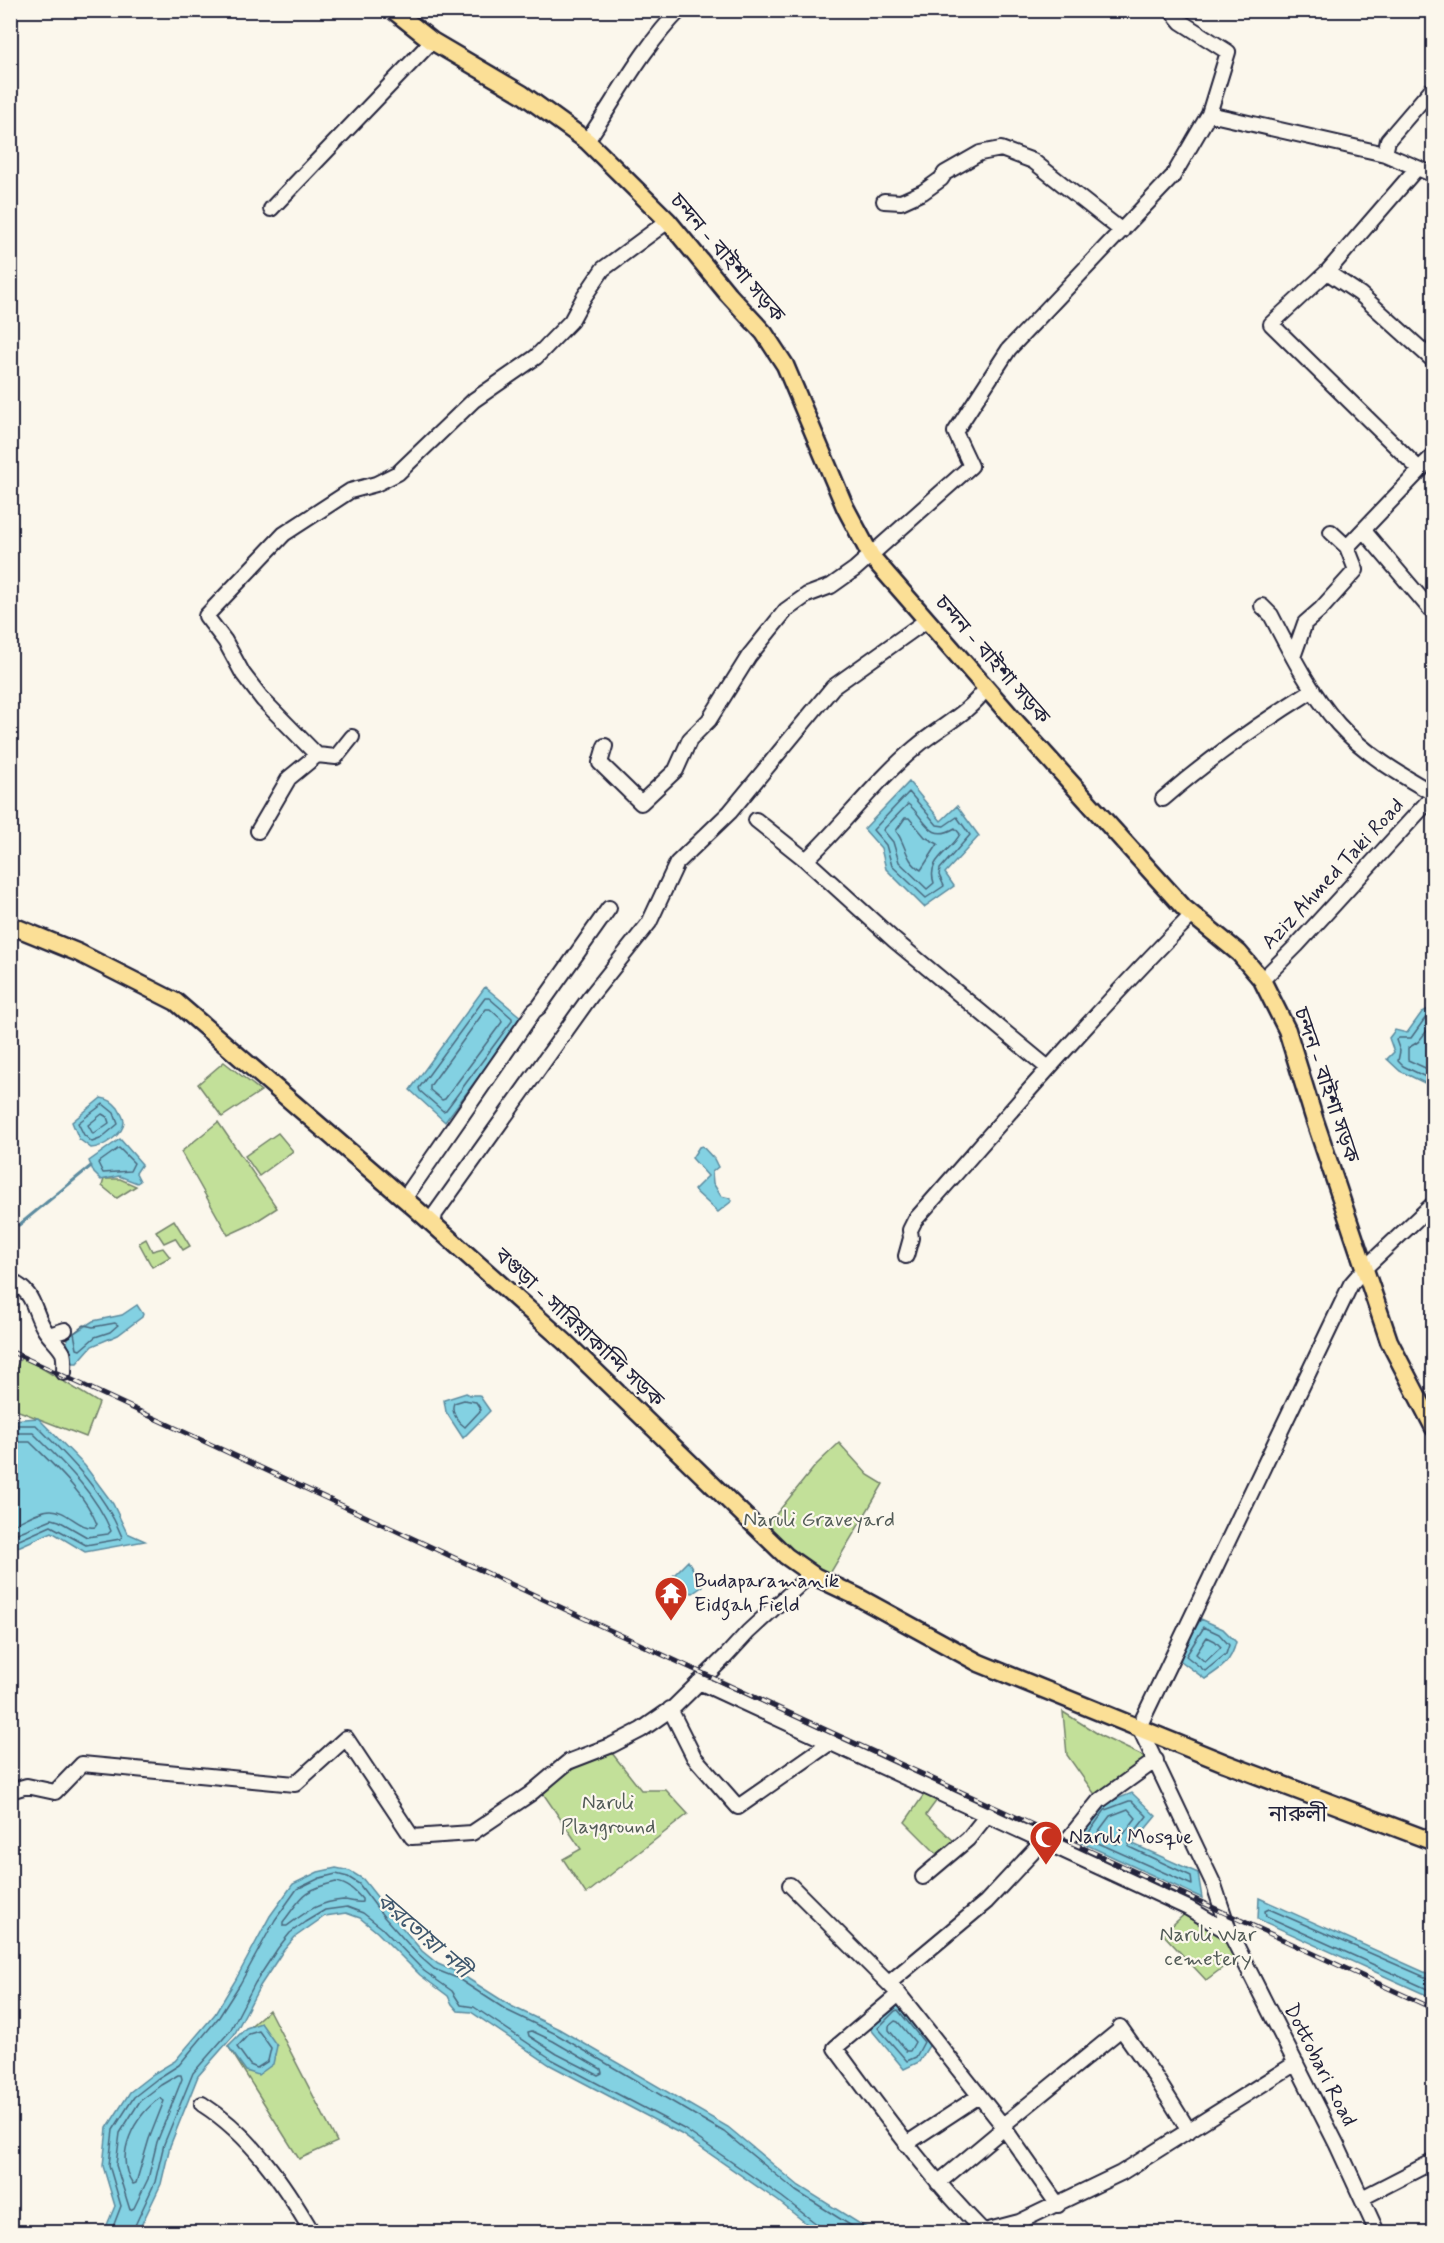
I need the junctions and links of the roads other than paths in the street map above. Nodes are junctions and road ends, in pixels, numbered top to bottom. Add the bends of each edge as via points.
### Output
1 (393, 10) edge
2 (680, 10) edge
3 (1171, 10) edge
4 (432, 41) junction
5 (1434, 90) edge
6 (1209, 114) junction
7 (587, 141) junction
8 (1385, 154) junction
9 (1417, 168) junction
10 (1434, 175) edge
11 (884, 201) dead end
12 (271, 209) dead end
13 (668, 221) junction
14 (1121, 231) junction
15 (1327, 272) junction
16 (1434, 361) edge
17 (1434, 456) edge
18 (1364, 531) junction
19 (1331, 532) dead end
20 (1347, 547) junction
21 (871, 556) junction
22 (1262, 606) dead end
23 (1430, 609) dead end
24 (927, 620) junction
25 (1293, 657) junction
26 (986, 688) junction
27 (1313, 690) junction
28 (352, 737) dead end
29 (604, 746) dead end
30 (317, 755) junction
31 (1434, 795) edge
32 (1163, 799) dead end
33 (756, 820) dead end
34 (258, 831) dead end
35 (806, 860) junction
36 (609, 908) dead end
37 (1192, 915) junction
38 (10, 925) edge
39 (1262, 980) junction
40 (1048, 1068) junction
41 (404, 1200) junction
42 (1434, 1203) edge
43 (433, 1225) junction
44 (906, 1256) dead end
45 (1365, 1268) junction
46 (11, 1276) edge
47 (64, 1373) dead end
48 (1434, 1428) edge
49 (811, 1574) junction
50 (699, 1682) junction
51 (670, 1709) junction
52 (1139, 1726) junction
53 (831, 1742) junction
54 (1156, 1761) junction
55 (10, 1791) edge
56 (988, 1814) junction
57 (1044, 1840) junction
58 (1434, 1842) edge
59 (1061, 1848) junction
60 (923, 1877) dead end
61 (790, 1885) dead end
62 (1230, 1933) junction
63 (894, 1989) junction
64 (1296, 2063) junction
65 (979, 2096) junction
66 (202, 2104) dead end
67 (1003, 2127) junction
68 (1188, 2131) junction
69 (906, 2144) junction
70 (1434, 2161) edge
71 (938, 2183) junction
72 (1362, 2198) junction
73 (1058, 2205) junction
74 (1021, 2227) edge
75 (312, 2232) edge
76 (982, 2232) edge
77 (1377, 2232) edge

1 - 4 main road, চন্দন - বাইশা সড়ক
2 - 7 street via 636,66
3 - 6 street via 1181,22 1228,52
4 - 7 main road, চন্দন - বাইশা সড়ক via 522,94
4 - 12 street
5 - 8 street via 1388,140
6 - 8 street
6 - 14 street via 1173,176
7 - 13 main road, চন্দন - বাইশা সড়ক
8 - 9 street
9 - 10 street
9 - 15 street
11 - 14 street via 901,202 923,192 945,173 980,153 1001,149 1033,161
13 - 21 main road, চন্দন - বাইশা সড়ক via 764,333 784,365 845,507
13 - 30 street via 603,269 571,321 536,357 474,400 398,473 350,491 284,534 207,616 249,683
14 - 21 street via 1009,349 967,413 956,432 971,466
15 - 16 street via 1359,294
15 - 17 street via 1271,324 1419,470
17 - 18 street
18 - 20 street
18 - 23 street
19 - 20 street
20 - 25 street via 1356,570 1305,623
21 - 24 main road, চন্দন - বাইশা সড়ক
21 - 29 street via 831,586 807,595 786,610 749,656 710,720 690,739 676,770 640,803 600,763
22 - 25 street via 1271,615
24 - 26 main road, চন্দন - বাইশা সড়ক
24 - 43 street via 833,687 730,812 676,863 649,923 583,1007 435,1214
25 - 27 street
26 - 35 street via 977,701 915,747
26 - 37 main road, চন্দন - বাইশা সড়ক
27 - 31 street via 1338,724 1368,752
27 - 32 street via 1206,763
28 - 30 street via 336,757
30 - 34 street via 290,778
31 - 39 street, Aziz Ahmed Taki Road
33 - 35 street
35 - 40 street via 894,940
36 - 41 street
37 - 39 main road, চন্দন - বাইশা সড়ক via 1239,953
37 - 40 street
38 - 41 main road, বগুড়া - সারিয়াকান্দি সড়ক via 79,953 176,1002
39 - 45 main road, চন্দন - বাইশা সড়ক via 1287,1030
40 - 44 street via 915,1220
41 - 43 main road, বগুড়া - সারিয়াকান্দি সড়ক
42 - 45 street
43 - 49 main road, বগুড়া - সারিয়াকান্দি সড়ক via 565,1342 786,1556
45 - 48 main road, চন্দন - বাইশা সড়ক via 1389,1341
45 - 52 street via 1350,1284
46 - 47 street via 34,1301 36,1311 62,1352
49 - 50 street
49 - 52 main road, বগুড়া - সারিয়াকান্দি সড়ক via 979,1663
50 - 51 street
50 - 53 street
51 - 53 street via 694,1757 738,1807
51 - 55 street via 641,1730 568,1762 530,1794 472,1833 412,1837 346,1738 296,1784 82,1764 55,1791 27,1786
52 - 54 street, Dottobari Road
52 - 58 main road, বগুড়া - সারিয়াকান্দি সড়ক
53 - 56 street
54 - 59 street via 1099,1801
54 - 62 street, Dottobari Road via 1214,1885
56 - 57 street
56 - 60 street via 968,1839
57 - 59 street
57 - 63 street via 986,1902
59 - 62 street via 1190,1908
61 - 63 street
62 - 64 street, Dottobari Road
63 - 65 street
63 - 69 street via 835,2048
64 - 68 street
64 - 72 street, Dottobari Road
65 - 67 street
65 - 69 street
66 - 75 street via 268,2164
67 - 68 street via 1120,2028
67 - 71 street
67 - 73 street
68 - 73 street via 1121,2173
69 - 71 street
70 - 72 street
71 - 76 street
72 - 77 street, Dottobari Road
73 - 74 street
74 - 76 street

